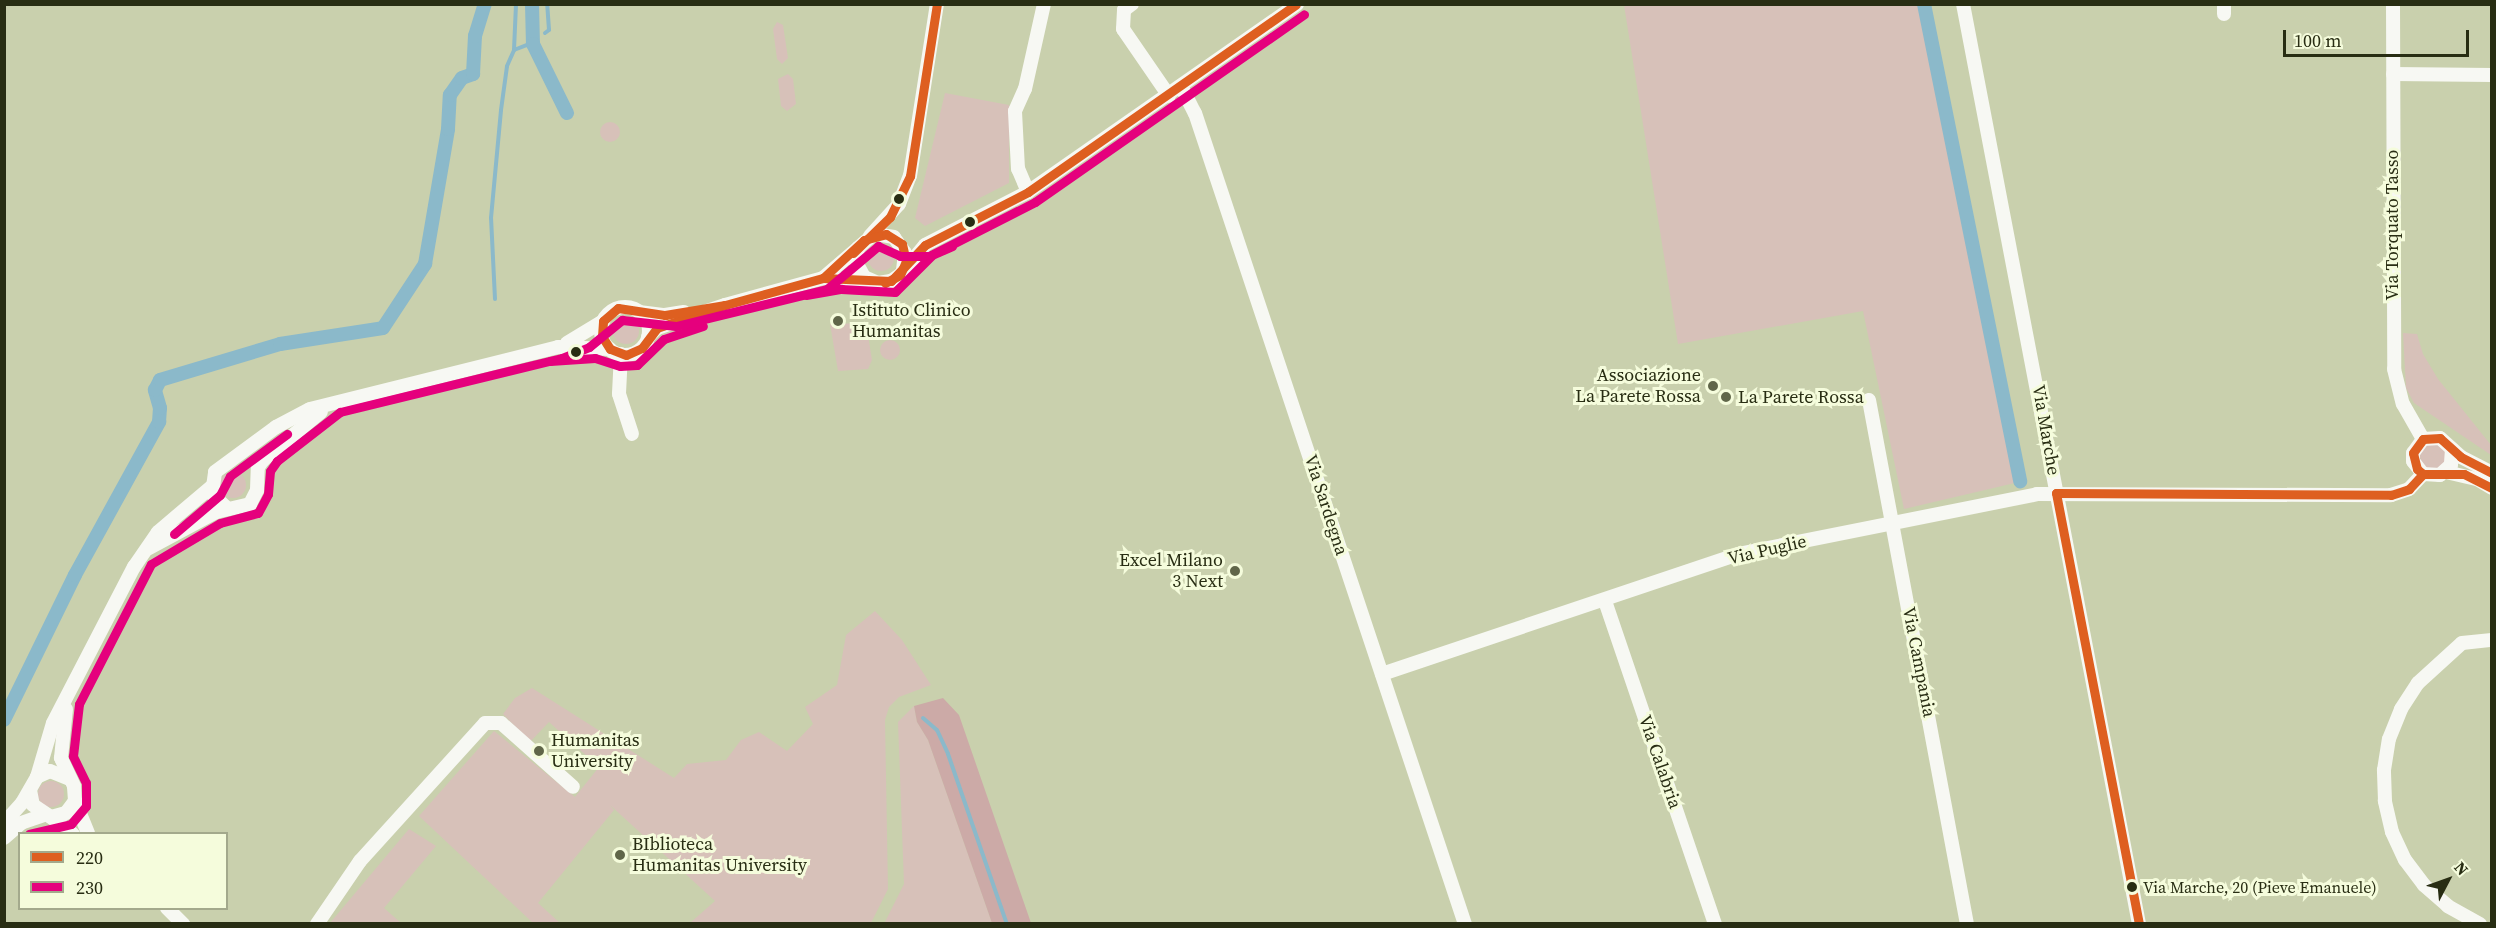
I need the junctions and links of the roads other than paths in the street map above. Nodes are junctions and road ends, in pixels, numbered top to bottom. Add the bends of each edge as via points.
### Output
1 (938, 4) edge
2 (1044, 4) edge
3 (1131, 4) edge
4 (1297, 4) edge
5 (1963, 4) edge
6 (2393, 4) edge
7 (2393, 74) junction
8 (2492, 75) edge
9 (1182, 88) junction
10 (1169, 96) junction
11 (1028, 192) junction
12 (899, 204) junction
13 (870, 236) junction
14 (898, 241) junction
15 (925, 245) junction
16 (858, 248) junction
17 (903, 270) junction
18 (823, 278) junction
19 (869, 280) junction
20 (725, 305) junction
21 (639, 312) junction
22 (603, 321) junction
23 (648, 337) junction
24 (558, 347) junction
25 (616, 352) junction
26 (1869, 400) dead end
27 (335, 401) junction
28 (632, 434) dead end
29 (2423, 439) junction
30 (2452, 449) junction
31 (227, 464) junction
32 (2446, 472) junction
33 (2492, 473) edge
34 (2423, 474) junction
35 (257, 482) junction
36 (211, 486) junction
37 (2492, 489) edge
38 (2056, 493) junction
39 (228, 509) junction
40 (1893, 523) junction
41 (149, 548) junction
42 (1605, 601) junction
43 (2492, 640) edge
44 (1382, 674) junction
45 (67, 701) junction
46 (37, 777) junction
47 (71, 779) junction
48 (573, 787) dead end
49 (30, 790) junction
50 (75, 801) junction
51 (48, 816) junction
52 (4, 823) edge
53 (70, 832) edge
54 (87, 832) edge
55 (4, 838) edge
56 (168, 910) edge
57 (183, 924) edge
58 (317, 924) edge
59 (1465, 924) edge
60 (1715, 924) edge
61 (1967, 924) edge
62 (2139, 924) edge
63 (2480, 924) edge

1 - 12 street via 912,167
2 - 11 street via 1025,89 1015,111 1018,169
3 - 10 street via 1124,10 1123,29
4 - 9 street
5 - 38 street, Via Marche
6 - 7 street, Via Torquato Tasso
7 - 8 street
7 - 29 street, Via Torquato Tasso via 2394,369 2400,398
9 - 10 street
9 - 44 street, Via Sardegna via 1195,113
10 - 11 street
11 - 15 street
12 - 13 street
12 - 14 street
13 - 14 street
13 - 16 street
14 - 15 street
14 - 17 street via 905,253
15 - 17 street
16 - 18 street
16 - 19 street via 857,266
17 - 19 street via 886,283
18 - 19 street
18 - 20 street
20 - 21 street via 665,315
20 - 23 street via 657,328
21 - 22 street via 618,308
21 - 23 street via 647,323
22 - 24 street
22 - 25 street via 602,336
23 - 25 street via 639,350
24 - 25 street
24 - 27 street
25 - 28 street via 619,394
26 - 40 street, Via Campania
27 - 31 street via 282,424
27 - 35 street via 268,453 258,467
29 - 30 street via 2440,438
29 - 34 street via 2413,453 2417,469
30 - 32 street via 2453,460
30 - 33 street
31 - 35 street via 249,469
31 - 36 street via 215,472
32 - 34 street via 2432,477
32 - 37 street via 2470,476
34 - 38 street, Via Puglie via 2409,489 2391,495
35 - 39 street via 250,504
36 - 39 street via 216,501
36 - 41 street via 158,532
38 - 40 street, Via Puglie
38 - 62 street, Via Marche
39 - 41 street
40 - 42 street, Via Puglie via 1738,555
40 - 61 street, Via Campania
41 - 45 street via 134,567
42 - 44 street, Via Puglie
42 - 60 street, Via Calabria
43 - 63 street via 2462,643 2418,683 2401,709 2389,739 2384,770 2392,832 2405,860 2424,885 2448,906
44 - 59 street, Via Sardegna
45 - 46 street via 45,744
45 - 47 street via 61,750
46 - 47 street via 58,771
46 - 49 street
47 - 50 street
48 - 58 street via 501,723 485,723 360,861
49 - 51 street via 33,805
49 - 52 street
50 - 51 street via 66,813
50 - 54 street
51 - 53 street
51 - 55 street via 21,823
56 - 57 street

